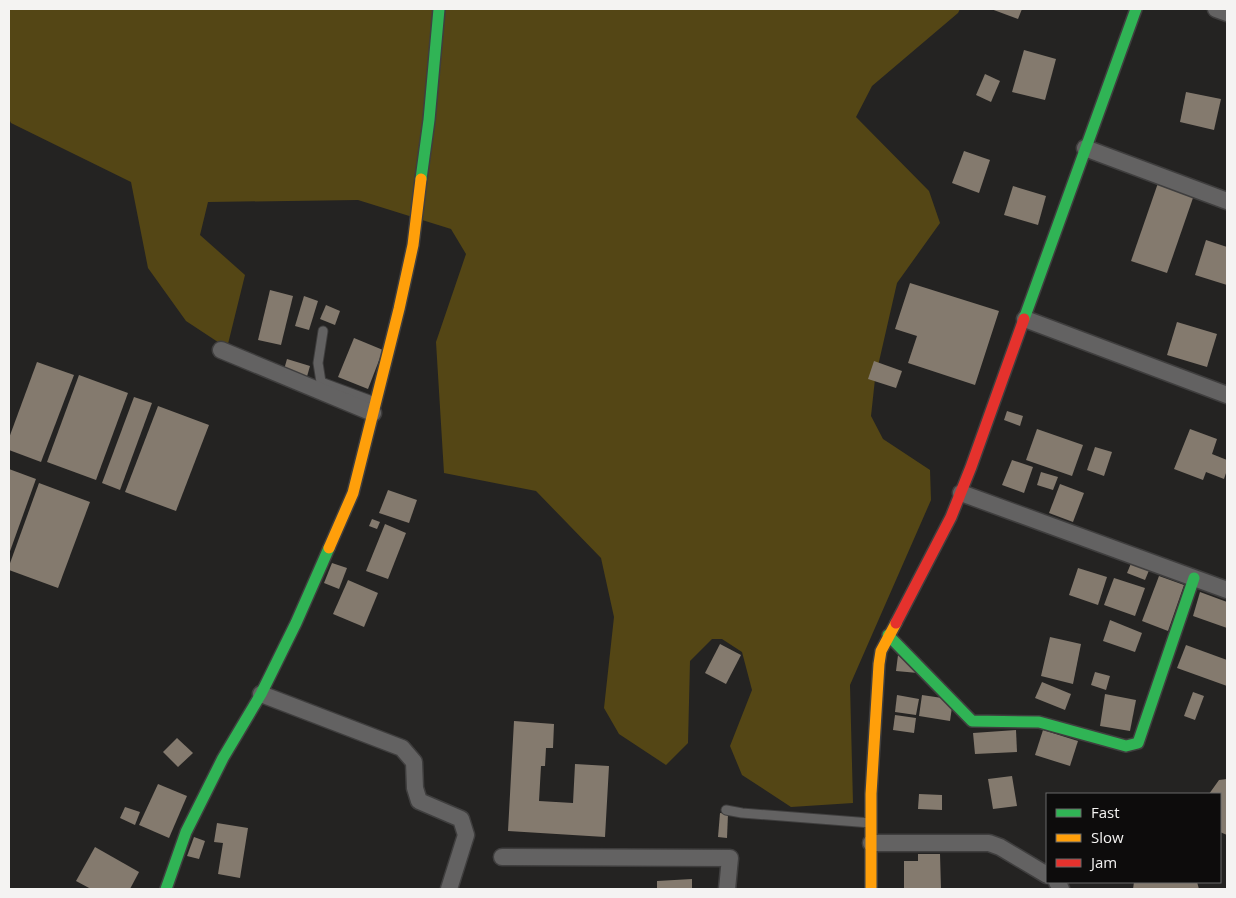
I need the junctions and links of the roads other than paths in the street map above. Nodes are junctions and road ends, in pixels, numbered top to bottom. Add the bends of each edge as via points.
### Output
1 (439, 9) edge
2 (1136, 9) edge
3 (1216, 9) edge
4 (1227, 13) edge
5 (1085, 148) junction
6 (1227, 201) edge
7 (1025, 319) junction
8 (323, 332) dead end
9 (222, 350) dead end
10 (1227, 395) edge
11 (374, 407) junction
12 (961, 493) junction
13 (1194, 578) junction
14 (1227, 590) edge
15 (888, 635) junction
16 (261, 694) junction
17 (726, 810) dead end
18 (871, 823) junction
19 (871, 843) junction
20 (502, 857) dead end
21 (1046, 873) edge
22 (166, 889) edge
23 (449, 889) edge
24 (727, 889) edge
25 (871, 889) edge

1 - 11 street via 413,245
2 - 5 street
3 - 4 street
5 - 6 street
5 - 7 street
7 - 10 street
7 - 12 street
8 - 11 lane via 318,364 321,382
9 - 11 street
11 - 16 street via 353,493
12 - 13 street
12 - 15 street
13 - 14 street
13 - 15 street via 1138,743 1126,746 1039,722 972,721
15 - 18 street via 879,664
16 - 22 street via 223,758 186,832
16 - 23 street via 402,748 409,755 414,762 419,801 461,818 465,828 466,835
17 - 18 lane
18 - 19 street
19 - 21 street via 988,843
19 - 25 street
20 - 24 street via 730,858

